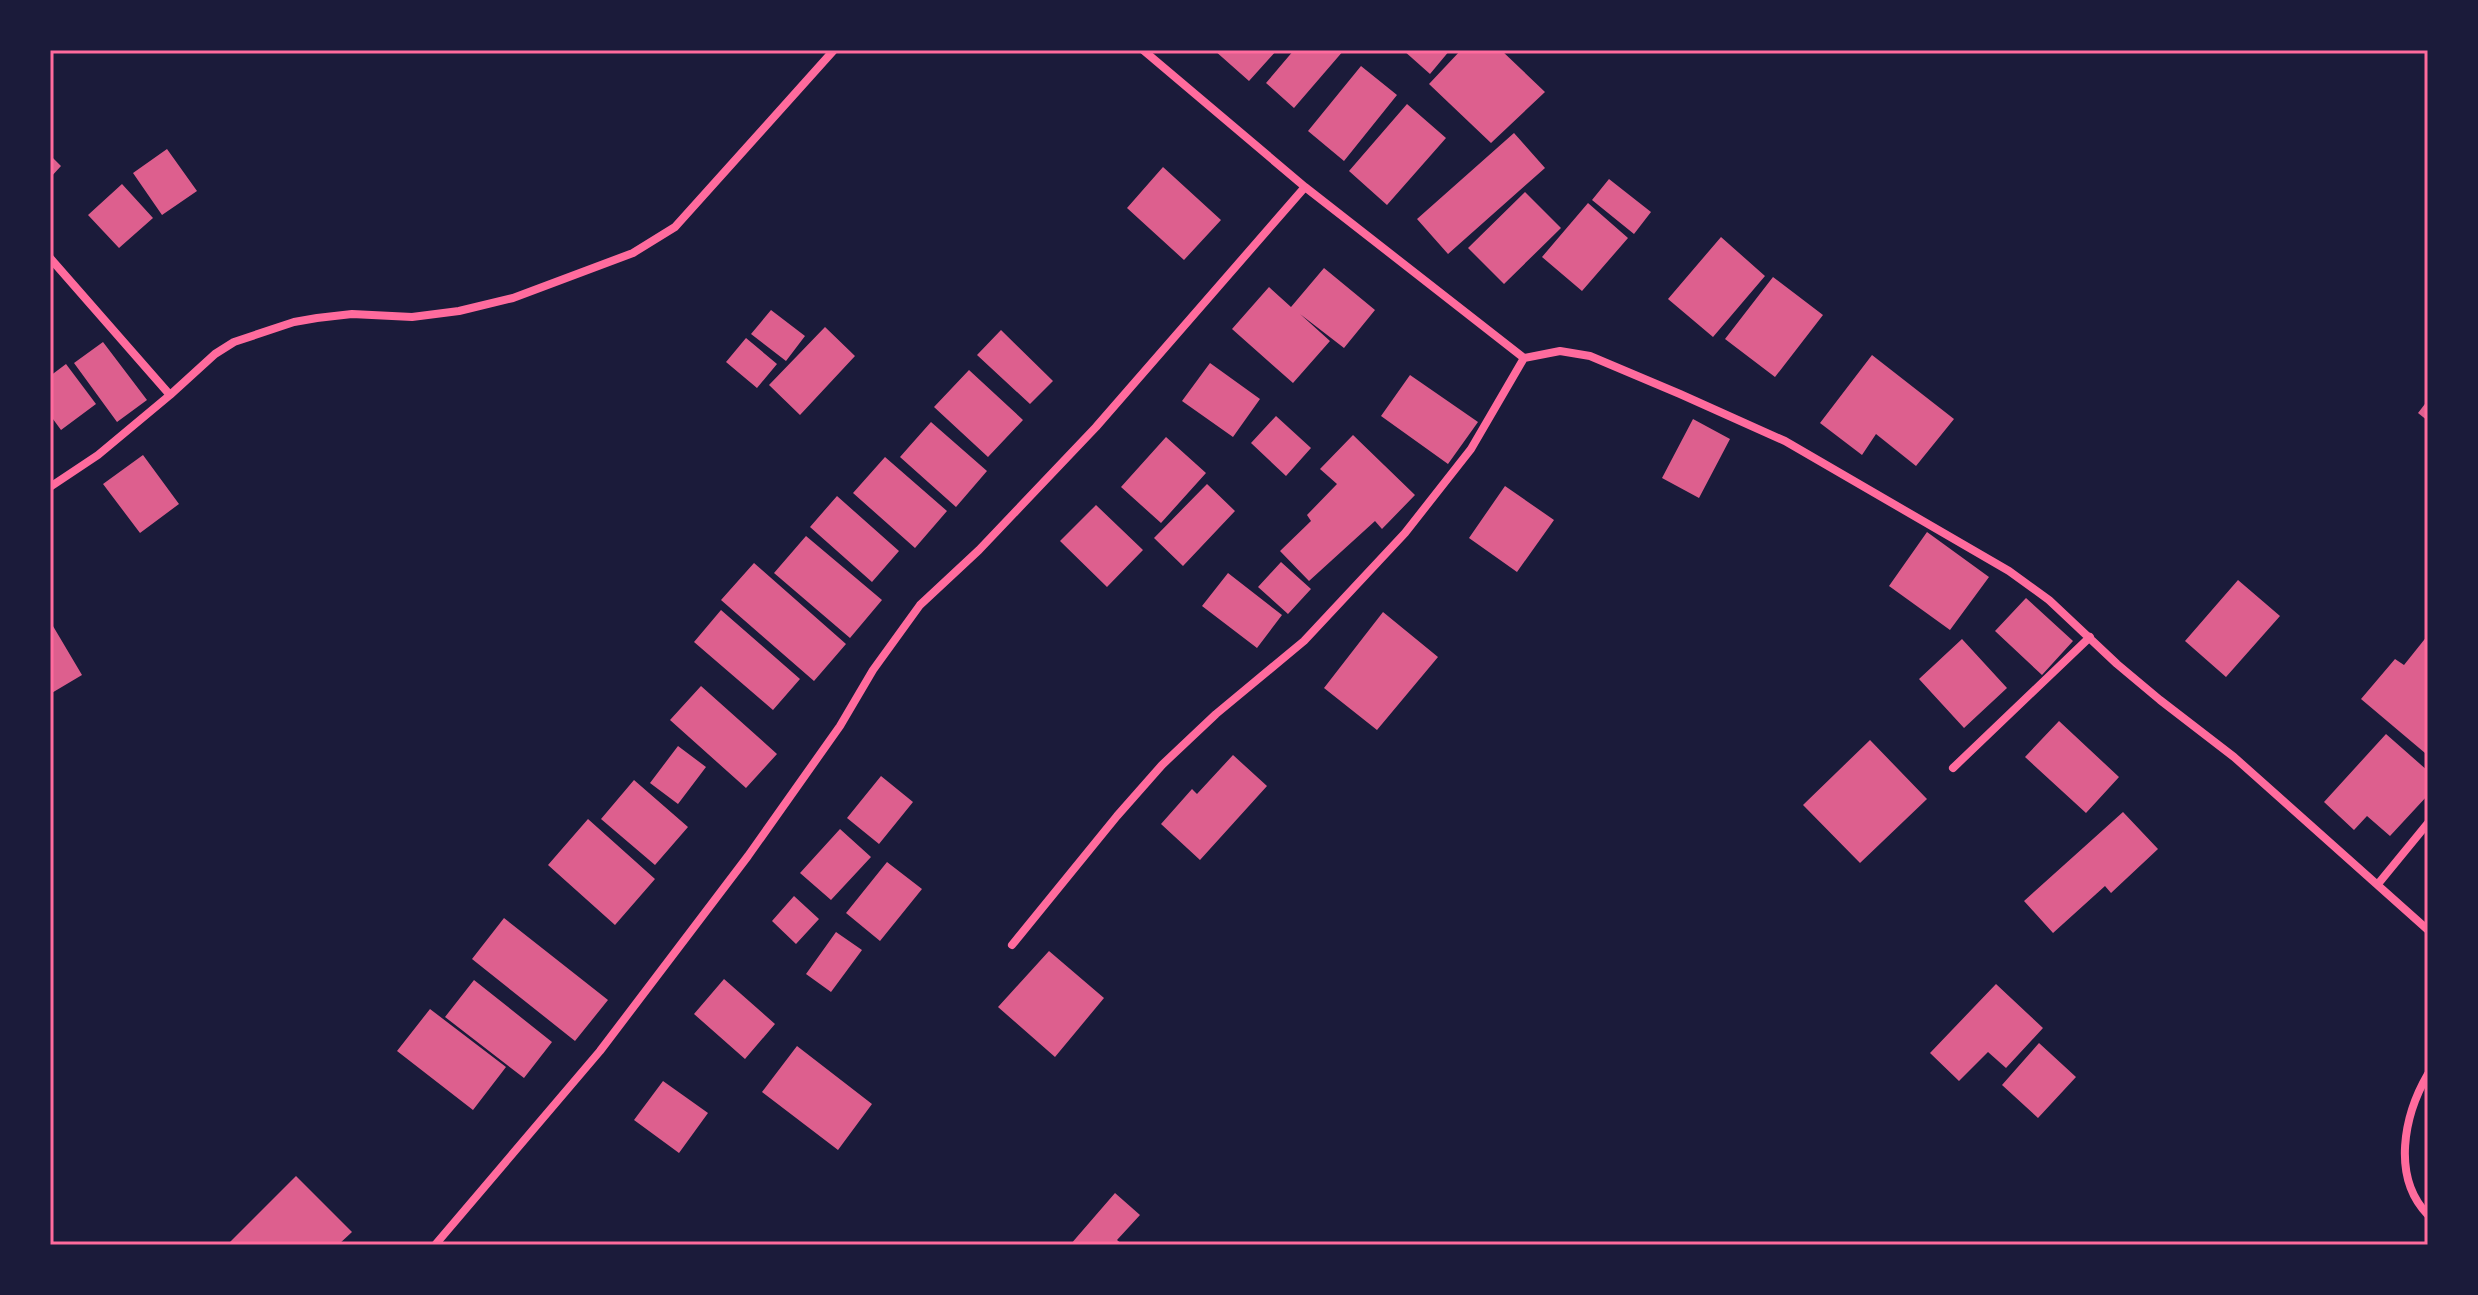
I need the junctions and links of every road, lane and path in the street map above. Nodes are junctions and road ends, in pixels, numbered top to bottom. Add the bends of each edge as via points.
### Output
1 (834, 50) edge
2 (1143, 50) edge
3 (1305, 187) junction
4 (50, 258) edge
5 (1524, 358) junction
6 (170, 395) junction
7 (50, 487) edge
8 (2090, 637) junction
9 (1953, 768) dead end
10 (2428, 823) edge
11 (2378, 884) junction
12 (2428, 930) edge
13 (1012, 945) dead end
14 (2428, 1074) edge
15 (2428, 1215) edge
16 (435, 1245) edge

1 - 6 street via 675,227 651,243 513,298 459,311 412,317 352,314 294,322 234,342
2 - 3 street
3 - 5 street
3 - 16 street via 1096,427 920,605 739,868 600,1051
4 - 6 street
5 - 8 street via 1560,351 1590,356 1785,441 2009,571
5 - 13 street via 1471,449 1405,533 1304,641 1162,765
6 - 7 street
8 - 9 street
8 - 11 street
10 - 11 street
11 - 12 street
14 - 15 street via 2409,1116 2406,1174 2410,1190

